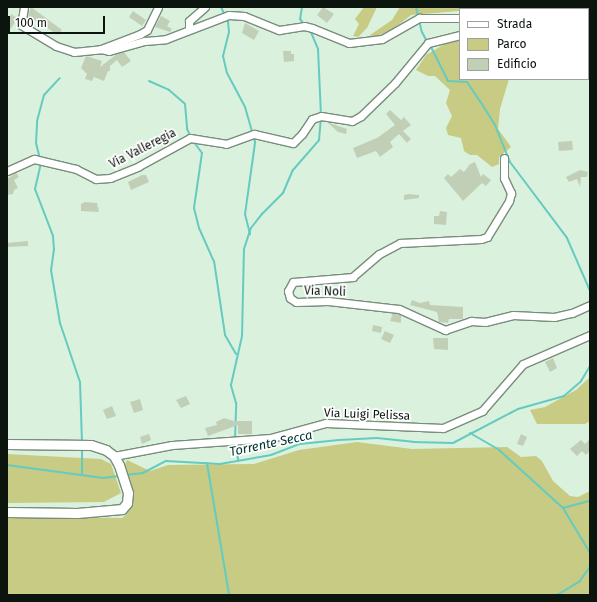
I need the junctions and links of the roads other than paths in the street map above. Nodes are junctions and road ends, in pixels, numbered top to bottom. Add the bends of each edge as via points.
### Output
1 (24, 7) edge
2 (158, 7) edge
3 (205, 7) edge
4 (459, 18) edge
5 (189, 29) junction
6 (459, 34) edge
7 (101, 49) junction
8 (504, 158) dead end
9 (7, 171) edge
10 (590, 305) edge
11 (590, 335) edge
12 (7, 444) edge
13 (116, 461) junction
14 (7, 512) edge

1 - 7 street via 21,25 56,46 74,52
2 - 7 street via 147,30
3 - 5 street via 189,21
4 - 5 street via 419,18 382,39 356,43 341,41 304,26 279,30 244,16 229,15
5 - 7 street via 166,39 145,41 109,51
6 - 9 street, Via Valleregia via 428,43 395,83 361,116 352,121 321,116 312,119 293,143 254,134 226,144 190,138 110,178 96,179 76,169 34,159
8 - 10 street, Via Noli via 504,178 510,193 509,201 487,237 400,243 378,254 353,277 293,282 288,291 290,298 296,302 328,301 399,309 445,330 471,321 485,322 513,315 554,316 579,312
11 - 13 street, Via Luigi Pelissa via 523,364 482,411 443,428 326,423 271,438 172,445
12 - 13 main road via 91,445 106,450
13 - 14 main road via 128,493 127,503 122,509 78,513

